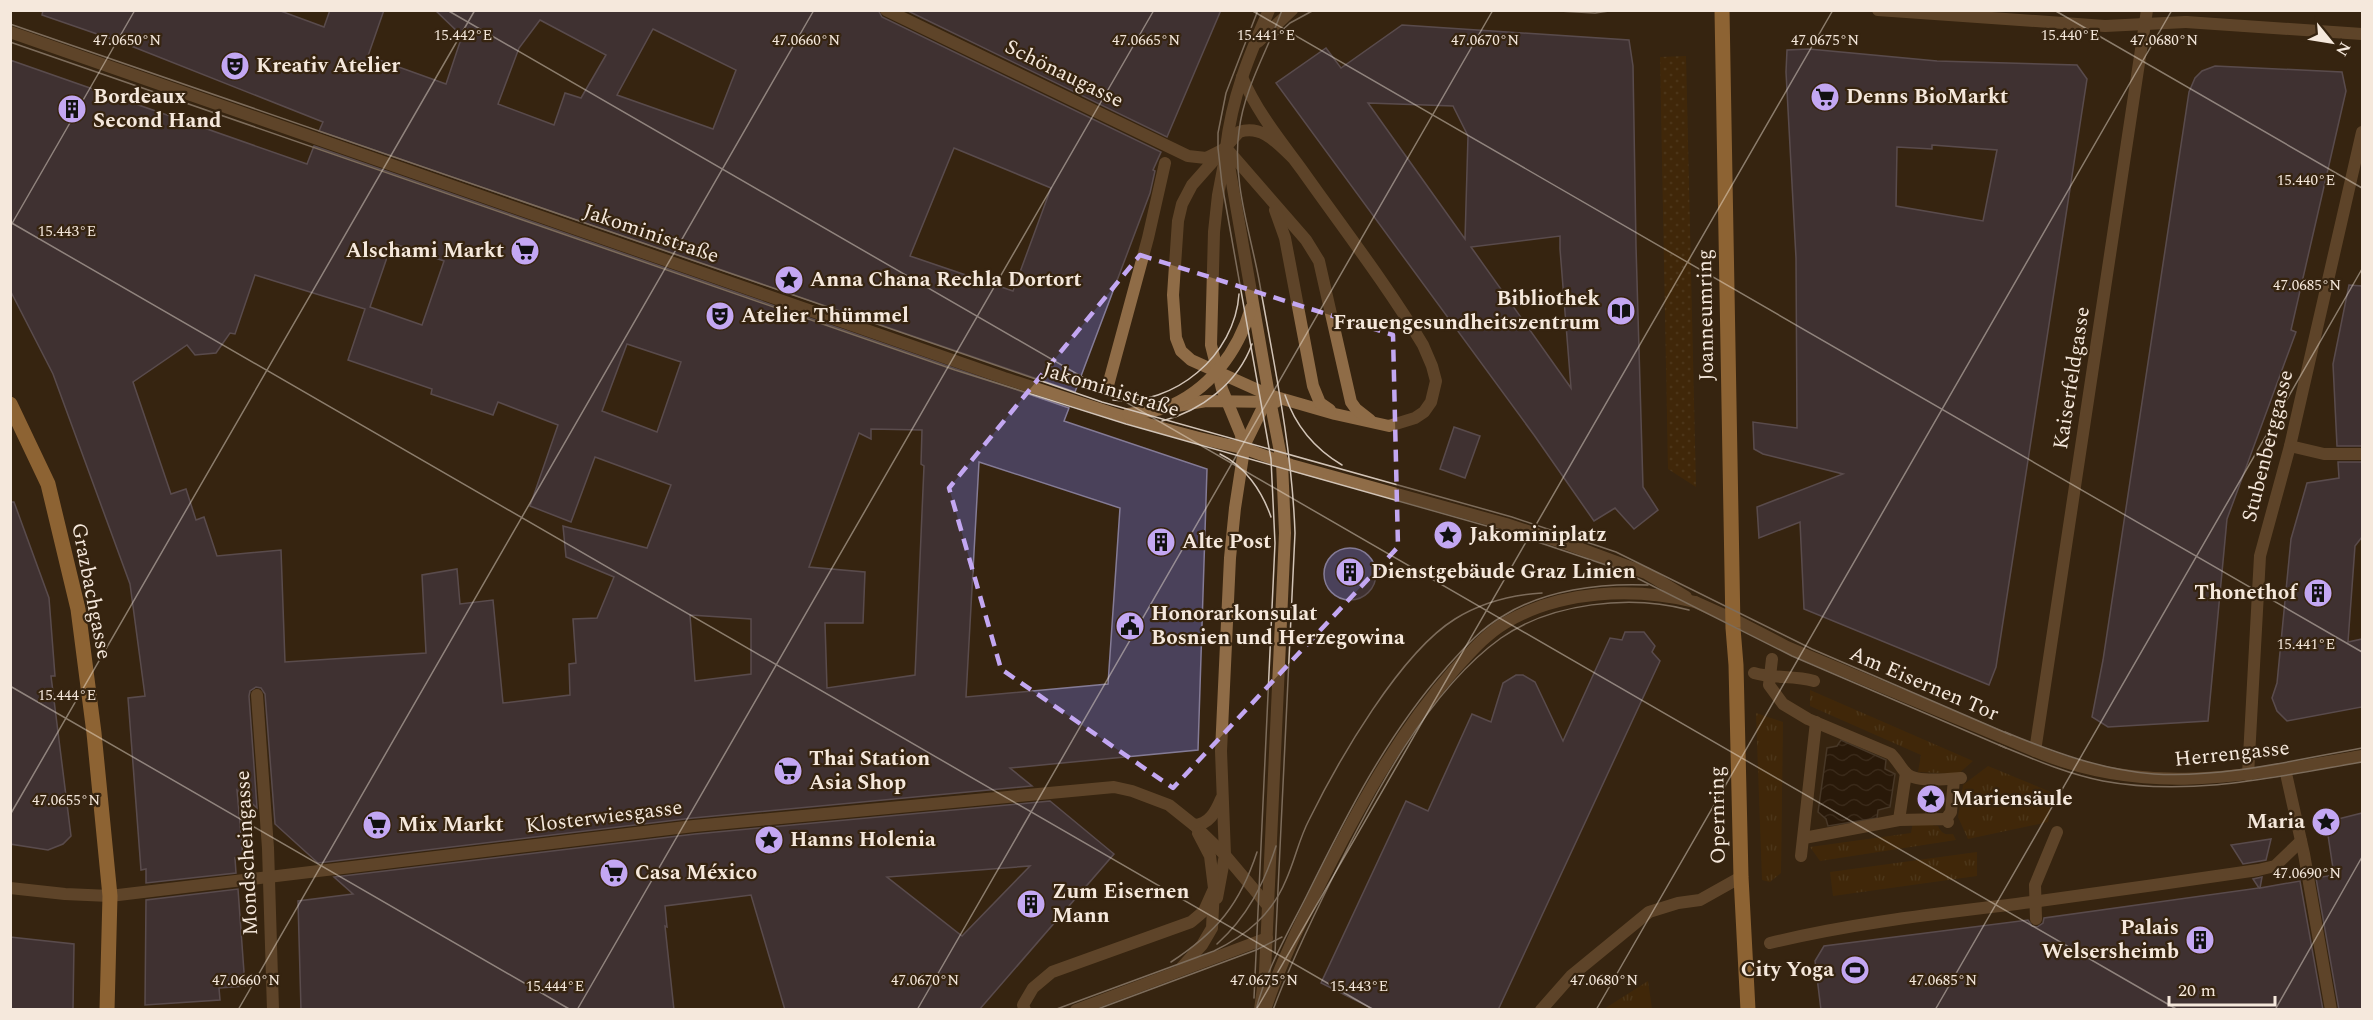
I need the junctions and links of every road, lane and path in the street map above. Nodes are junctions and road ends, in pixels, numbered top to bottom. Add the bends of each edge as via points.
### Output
1 (886, 10) edge
2 (1269, 10) edge
3 (1292, 10) edge
4 (1722, 10) edge
5 (1878, 10) edge
6 (2146, 17) edge
7 (10, 32) edge
8 (2362, 34) edge
9 (1253, 47) junction
10 (1242, 77) junction
11 (2362, 132) edge
12 (1226, 148) junction
13 (1198, 158) junction
14 (1293, 158) junction
15 (1165, 163) dead end
16 (1202, 175) junction
17 (1270, 201) junction
18 (1252, 304) junction
19 (1217, 373) junction
20 (1107, 389) dead end
21 (1268, 399) junction
22 (1227, 401) junction
23 (10, 404) edge
24 (1164, 408) junction
25 (1119, 414) junction
26 (1335, 414) junction
27 (1376, 424) junction
28 (2290, 446) junction
29 (1243, 448) junction
30 (2362, 454) edge
31 (1282, 462) junction
32 (1695, 602) junction
33 (1733, 619) junction
34 (1772, 659) dead end
35 (1754, 673) dead end
36 (1770, 678) junction
37 (1814, 681) dead end
38 (257, 696) dead end
39 (1816, 722) junction
40 (2035, 751) junction
41 (2362, 756) edge
42 (2285, 769) junction
43 (1906, 773) junction
44 (2104, 774) joint
45 (2248, 775) junction
46 (1222, 798) junction
47 (1899, 820) junction
48 (1194, 825) junction
49 (2057, 832) dead end
50 (1804, 838) junction
51 (2301, 841) junction
52 (1225, 855) junction
53 (1801, 856) dead end
54 (268, 877) junction
55 (1740, 877) junction
56 (10, 888) edge
57 (1214, 888) junction
58 (110, 896) junction
59 (2036, 901) junction
60 (1268, 906) junction
61 (2036, 919) dead end
62 (1212, 928) junction
63 (1267, 939) junction
64 (1770, 943) dead end
65 (1179, 970) junction
66 (1078, 1009) edge
67 (107, 1010) edge
68 (273, 1010) edge
69 (1025, 1010) edge
70 (1262, 1010) edge
71 (1541, 1010) edge
72 (1748, 1010) edge
73 (2331, 1010) edge

1 - 13 street, Schönaugasse
2 - 9 street
3 - 9 street
4 - 33 main road, Joanneumring
5 - 6 street via 2105,26
6 - 8 street
6 - 40 street, Kaiserfeldgasse
7 - 25 street, Jakoministraße
9 - 10 street
10 - 12 street via 1230,113
10 - 14 street
11 - 28 street, Stubenberggasse
12 - 13 street via 1213,157
12 - 14 street via 1239,132 1256,130 1273,139
12 - 16 street
12 - 17 street
12 - 18 street
12 - 19 street via 1214,232 1211,345
13 - 16 street
14 - 27 street via 1412,327 1432,366 1435,392 1424,412 1402,424
15 - 20 street
16 - 19 street via 1182,204 1178,221 1173,306 1181,351
17 - 26 street via 1284,238 1313,386 1320,402
17 - 27 street via 1306,240 1319,261 1352,402
18 - 19 street via 1245,328
18 - 21 street
19 - 21 street
19 - 22 street
19 - 24 street
21 - 22 street
21 - 26 street
21 - 29 street
21 - 31 street
22 - 24 street
22 - 29 street
23 - 58 main road, Grazbachgasse via 48,484 78,609
24 - 25 street
25 - 29 street, Jakoministraße
26 - 27 street
28 - 30 street via 2324,454
28 - 45 street, Stubenberggasse via 2260,556
29 - 31 street, Jakoministraße
29 - 46 street via 1230,558
31 - 32 street via 1611,559 1656,578
31 - 60 street via 1286,533
32 - 33 street, Am Eisernen Tor
32 - 70 street via 1637,593 1568,599 1532,609 1504,623 1471,651 1424,706 1375,779 1305,915
33 - 40 street, Am Eisernen Tor via 1794,650
33 - 55 main road, Opernring
34 - 36 street
35 - 36 street
36 - 37 street via 1801,677
36 - 39 street via 1770,685 1783,704
38 - 54 street, Mondscheingasse
39 - 43 street via 1891,754
39 - 50 street
40 - 44 street, Am Eisernen Tor
41 - 42 street, Herrengasse
42 - 45 street, Herrengasse
42 - 51 street
43 - 47 street
43 - 47 street via 1915,777 1958,778 1947,820
44 - 45 street, Herrengasse via 2154,780
46 - 48 street via 1205,822
46 - 52 street
47 - 50 street
48 - 52 street
48 - 54 street, Klosterwiesgasse via 1169,805 1114,787 694,826
48 - 57 street via 1210,856
49 - 59 street via 2035,885
50 - 53 street
51 - 59 street via 2275,866
51 - 73 street
52 - 60 street
52 - 62 street
54 - 58 street, Klosterwiesgasse
54 - 68 street, Mondscheingasse
55 - 71 street via 1700,900 1648,912 1571,976
55 - 72 main road, Opernring
56 - 58 street, Klosterwiesgasse
57 - 62 street
57 - 69 street via 1204,911 1191,922 1052,972 1033,988 1023,1005
58 - 67 main road, Grazbachgasse
59 - 61 street
59 - 64 street via 1840,927
60 - 63 street
62 - 65 street
63 - 65 street
63 - 70 street
65 - 66 street

